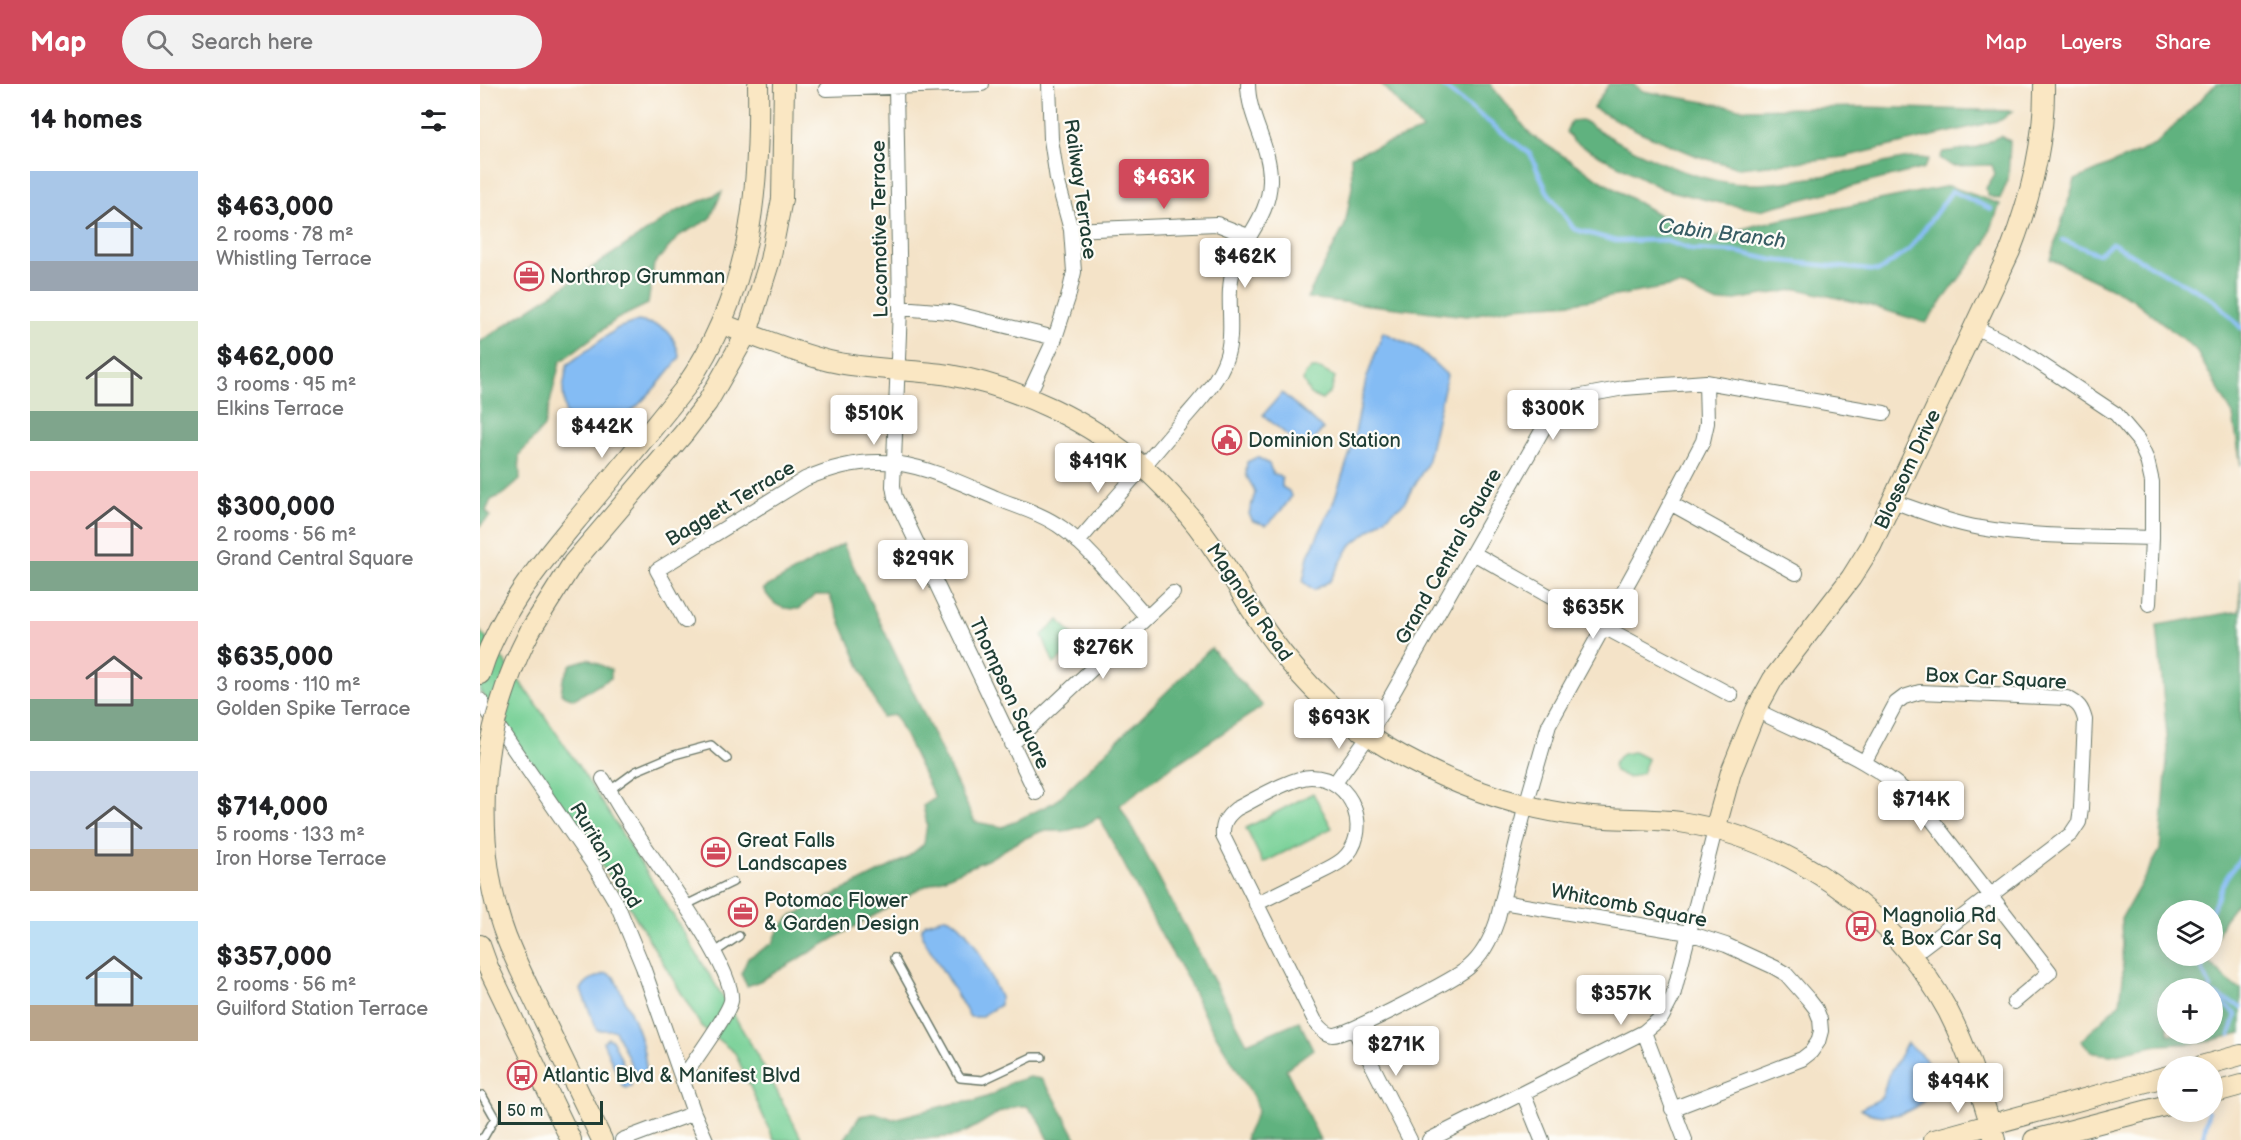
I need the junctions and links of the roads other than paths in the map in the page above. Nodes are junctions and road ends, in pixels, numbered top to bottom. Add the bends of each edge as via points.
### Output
1 (758, 84) edge
2 (784, 84) edge
3 (982, 84) edge
4 (1049, 84) edge
5 (1248, 84) edge
6 (2044, 84) edge
7 (896, 87) junction
8 (826, 89) dead end
9 (1071, 230) junction
10 (1248, 236) junction
11 (900, 308) junction
12 (722, 324) junction
13 (1975, 327) junction
14 (747, 333) junction
15 (1055, 338) junction
16 (898, 371) junction
17 (1706, 382) junction
18 (1027, 398) junction
19 (1884, 413) dead end
20 (893, 462) junction
21 (1144, 468) junction
22 (1892, 501) junction
23 (1670, 503) junction
24 (2152, 538) junction
25 (1078, 542) junction
26 (1473, 553) junction
27 (1796, 573) dead end
28 (1173, 593) dead end
29 (2149, 604) dead end
30 (1147, 617) junction
31 (685, 621) dead end
32 (1604, 627) junction
33 (480, 674) edge
34 (1731, 695) dead end
35 (480, 700) edge
36 (1756, 710) junction
37 (1369, 735) junction
38 (1012, 744) junction
39 (727, 759) dead end
40 (1865, 761) junction
41 (1335, 783) junction
42 (607, 785) joint
43 (1036, 793) dead end
44 (1526, 805) junction
45 (1715, 830) junction
46 (733, 882) dead end
47 (1991, 897) junction
48 (1502, 902) junction
49 (1256, 904) junction
50 (684, 906) junction
51 (1689, 933) junction
52 (739, 936) dead end
53 (480, 945) edge
54 (715, 952) junction
55 (1911, 956) junction
56 (894, 958) dead end
57 (2014, 1002) dead end
58 (1354, 1029) junction
59 (1644, 1032) junction
60 (2241, 1055) edge
61 (1042, 1057) dead end
62 (2223, 1060) edge
63 (682, 1079) junction
64 (2157, 1080) edge
65 (2241, 1085) edge
66 (2223, 1090) edge
67 (1523, 1093) junction
68 (481, 1094) edge
69 (2157, 1107) edge
70 (1672, 1109) junction
71 (694, 1113) junction
72 (1993, 1133) edge
73 (480, 1139) edge
74 (571, 1140) edge
75 (602, 1140) edge
76 (622, 1140) edge
77 (706, 1140) edge
78 (1410, 1140) edge
79 (1429, 1140) edge
80 (1542, 1140) edge
81 (1685, 1140) edge
82 (1934, 1140) edge
83 (2034, 1140) edge

1 - 12 main road via 759,134 753,208 743,263
2 - 14 main road via 782,199 770,260
3 - 7 street
4 - 9 street, Railway Terrace via 1057,179
5 - 10 street via 1251,110 1265,144 1270,182 1260,221
6 - 13 main road, Blossom Drive via 2041,142 2034,179 2010,251
7 - 8 street
7 - 11 street, Locomotive Terrace
9 - 10 street via 1217,224
9 - 15 street, Railway Terrace via 1074,272
10 - 21 street via 1229,285 1230,345 1221,371
11 - 15 street via 949,312
11 - 16 street, Locomotive Terrace
12 - 14 main road, Magnolia Road
12 - 33 main road via 685,387 508,609
13 - 22 main road, Blossom Drive
13 - 24 street via 2020,350 2116,414 2131,431 2150,471
14 - 16 main road, Magnolia Road via 831,361
14 - 75 main road, bridge via 707,403 573,563 530,632 505,686 485,766 483,824 497,909 518,966
15 - 18 street, Railway Terrace
16 - 18 main road, Magnolia Road via 949,375
16 - 20 street, Thompson Square
17 - 19 street, Grand Central Square
17 - 23 street via 1707,423 1703,441
17 - 26 street, Grand Central Square via 1624,388 1576,397 1556,406
18 - 21 main road, Magnolia Road via 1101,436
20 - 25 street, Baggett Terrace via 938,473 1043,518
20 - 31 street, Baggett Terrace via 848,464 805,479 657,570
20 - 38 street, Thompson Square via 895,497
21 - 25 street
21 - 37 main road, Magnolia Road via 1203,532 1249,607 1289,662
22 - 24 street via 1951,521 2014,533
22 - 36 main road, Blossom Drive via 1851,578 1793,651
23 - 27 street
23 - 32 street
24 - 29 street
25 - 30 street, Baggett Terrace
26 - 32 street
26 - 37 street, Grand Central Square
28 - 30 street
30 - 38 street
32 - 34 street
32 - 44 street via 1549,725
35 - 63 street, Ruritan Road via 596,867 617,904
36 - 40 street
36 - 45 main road, Blossom Drive via 1731,772
37 - 41 street, Grand Central Square
37 - 44 main road, Magnolia Road via 1456,782
38 - 43 street, Thompson Square
39 - 42 lane via 711,745 674,755
40 - 47 street via 1919,803
40 - 47 street, Box Car Square via 1896,703 1912,694 2067,698 2076,702 2085,720 2079,822 2063,842
41 - 49 street via 1349,796 1358,818 1350,851 1332,866
41 - 49 street via 1301,778 1229,814 1222,828 1223,836
42 - 50 street, Ruritan Road
44 - 45 main road, Magnolia Road via 1585,816 1655,820
44 - 48 street
45 - 51 street
45 - 55 main road, Magnolia Road via 1776,851 1838,887 1880,922
46 - 50 lane
47 - 55 street, Box Car Square
47 - 57 street via 2050,972
48 - 51 street, Whitcomb Square
48 - 58 street via 1489,943 1466,970
49 - 58 street via 1315,1022 1333,1035
50 - 54 street, Ruritan Road
51 - 59 street via 1668,1007
51 - 70 street, Whitcomb Square via 1726,945 1785,974 1816,1009 1821,1031 1818,1042 1802,1059
52 - 54 lane
53 - 74 main road
54 - 63 street, Ruritan Road via 731,1001
55 - 72 main road, Magnolia Road via 1947,1009 1962,1040
56 - 61 lane via 960,1078 983,1080 1032,1057
58 - 78 street
59 - 67 street
59 - 70 street
60 - 62 main road
63 - 71 street, Ruritan Road
64 - 72 main road
65 - 66 main road
67 - 79 street
67 - 80 street
68 - 73 lane via 495,1118
69 - 83 main road
70 - 81 street
71 - 76 street
71 - 77 street, Ruritan Road
72 - 82 main road

